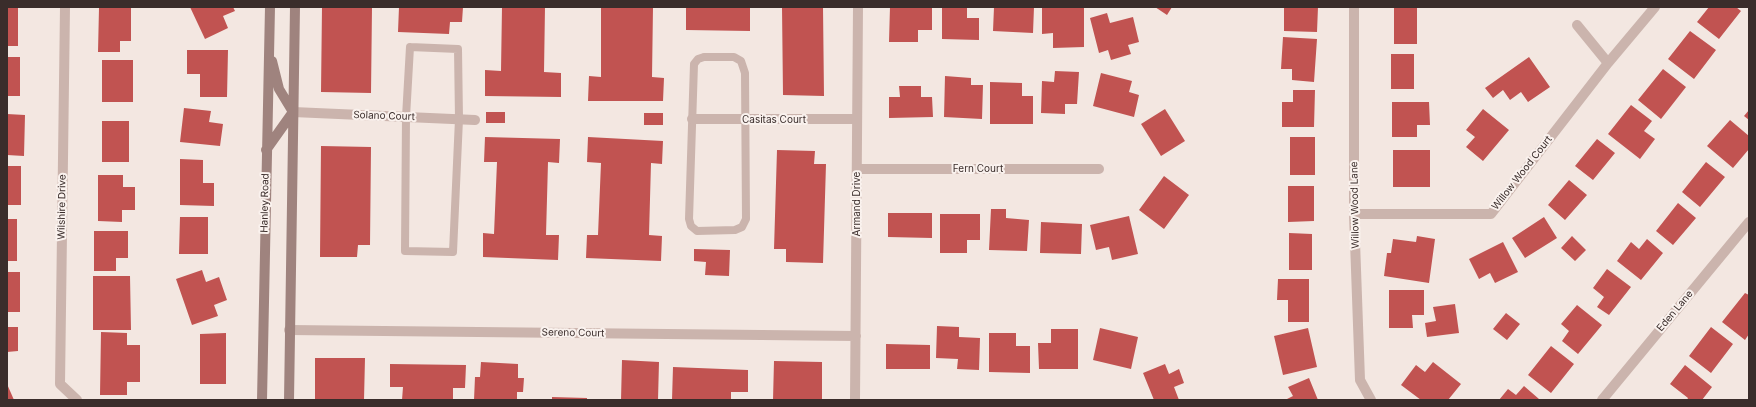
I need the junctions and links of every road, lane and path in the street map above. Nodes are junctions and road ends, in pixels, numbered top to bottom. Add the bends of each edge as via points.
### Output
1 (65, 7) edge
2 (270, 7) edge
3 (295, 7) edge
4 (858, 7) edge
5 (1354, 7) edge
6 (1655, 7) edge
7 (1577, 25) dead end
8 (269, 45) junction
9 (1608, 62) junction
10 (293, 112) junction
11 (406, 117) junction
12 (459, 119) junction
13 (692, 119) junction
14 (857, 119) junction
15 (475, 120) dead end
16 (746, 120) junction
17 (266, 150) junction
18 (857, 169) junction
19 (1100, 169) dead end
20 (1354, 214) junction
21 (1749, 222) edge
22 (289, 330) junction
23 (856, 336) junction
24 (1605, 399) edge
25 (76, 400) edge
26 (262, 400) edge
27 (289, 400) edge
28 (855, 400) edge
29 (1371, 400) edge

1 - 25 street, Wilshire Drive via 60,384
2 - 8 main road, Hanley Road
3 - 10 main road
4 - 14 street, Armand Drive
5 - 20 street, Willow Wood Lane
6 - 9 street, Willow Wood Court
7 - 9 street
8 - 10 main road via 279,89
8 - 17 main road, Hanley Road
9 - 20 street, Willow Wood Court via 1491,214
10 - 11 street, Solano Court
10 - 17 main road
10 - 22 main road
11 - 12 street, Solano Court
11 - 12 lane via 410,47 458,49
11 - 12 lane via 404,251 453,252
12 - 15 street, Solano Court
13 - 16 street, Casitas Court
13 - 16 lane via 694,64 704,57 734,57 741,61 745,73
13 - 16 lane via 689,219 691,226 697,231 735,230 742,227 746,219
14 - 16 street, Casitas Court
14 - 18 street, Armand Drive
17 - 26 main road, Hanley Road
18 - 19 street, Fern Court
18 - 23 street, Armand Drive
20 - 29 street, Willow Wood Lane via 1360,380
21 - 24 street, Eden Lane
22 - 23 street, Sereno Court
22 - 27 main road
23 - 28 street, Armand Drive

